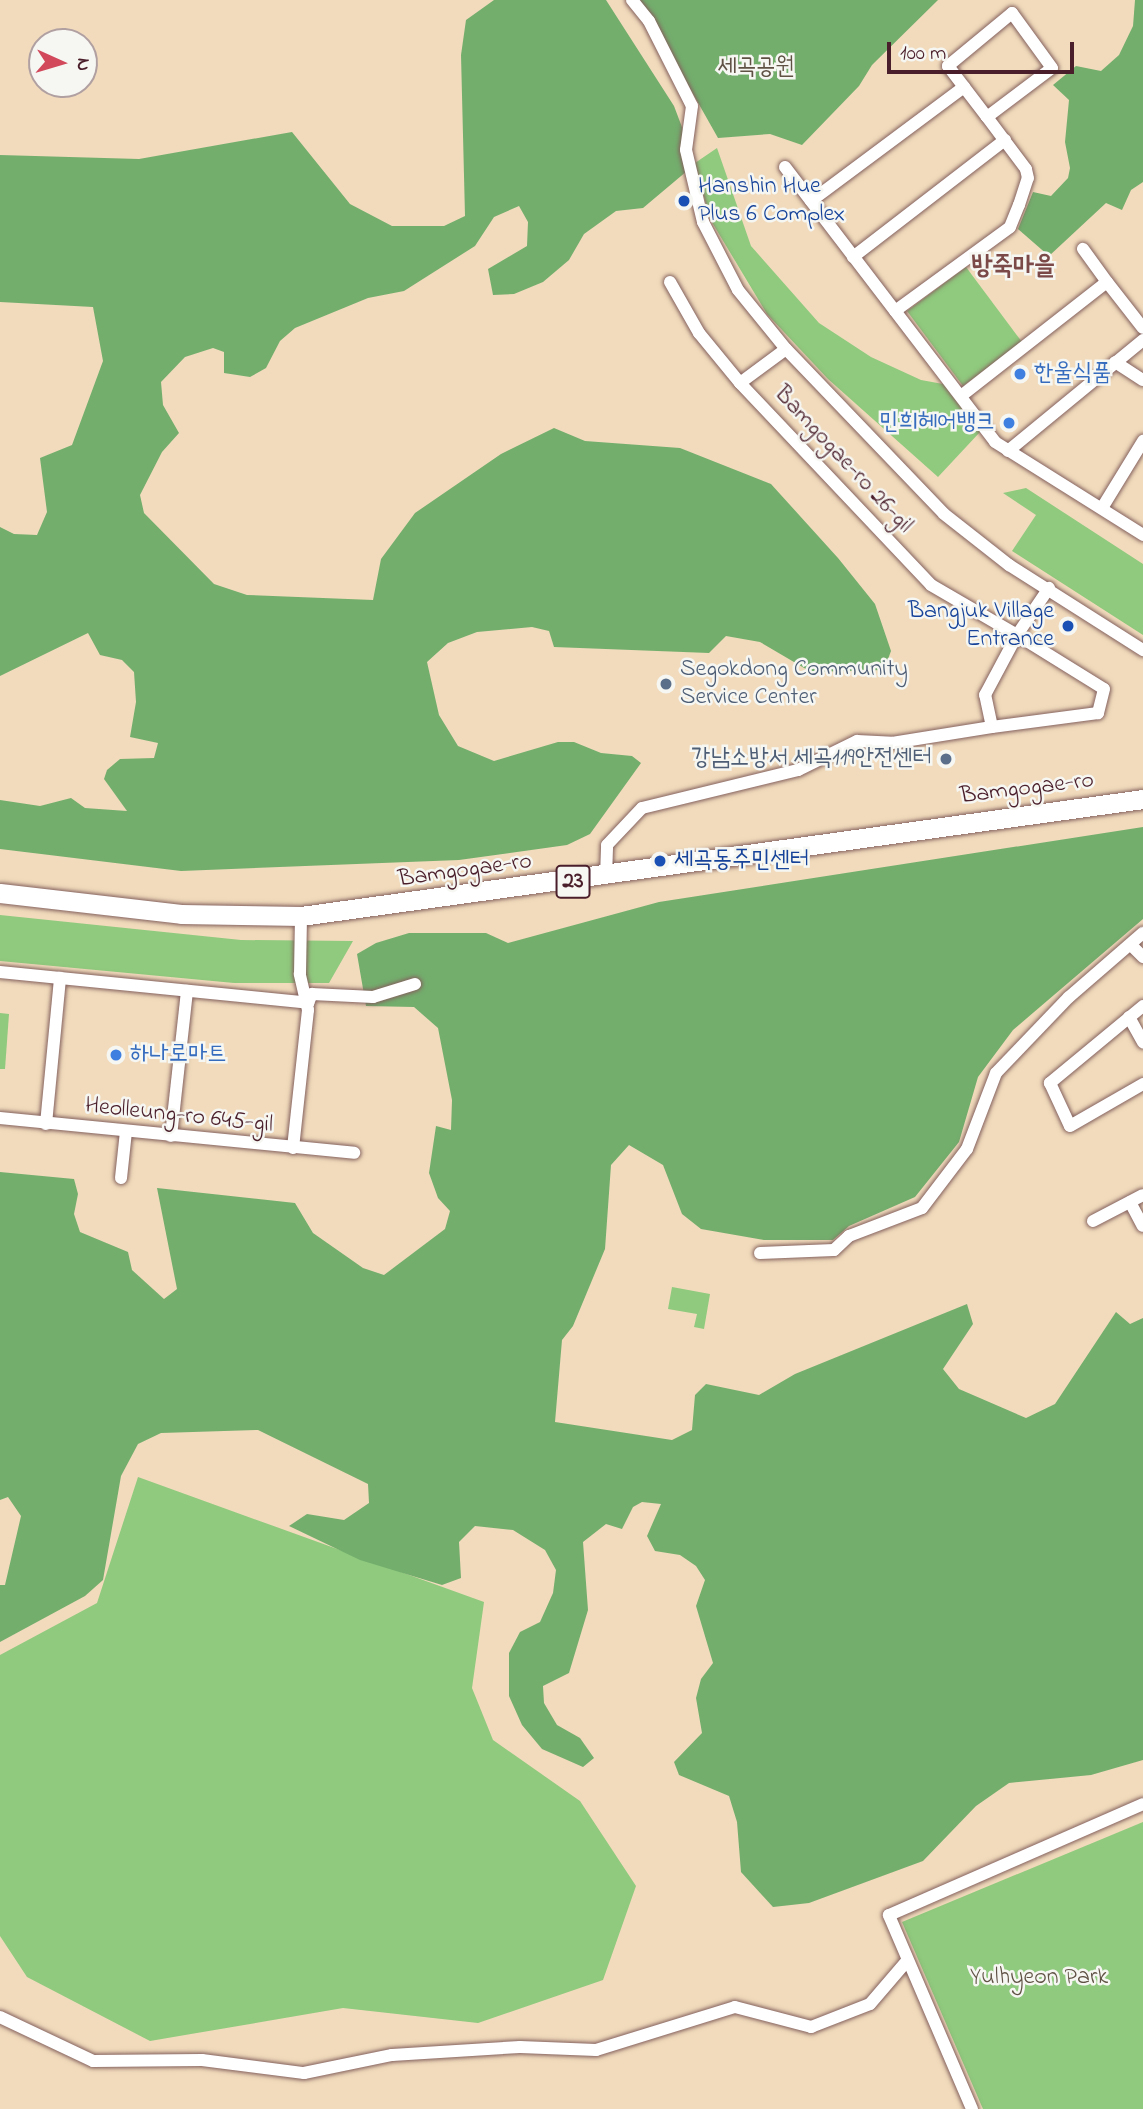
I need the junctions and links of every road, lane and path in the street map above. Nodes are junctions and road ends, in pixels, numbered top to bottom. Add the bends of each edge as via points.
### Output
1 (632, 0) edge
2 (964, 87) junction
3 (987, 117) junction
4 (1005, 141) junction
5 (785, 167) dead end
6 (811, 201) junction
7 (1083, 249) dead end
8 (853, 257) junction
9 (670, 282) dead end
10 (1107, 282) junction
11 (895, 311) junction
12 (1143, 328) edge
13 (1143, 340) edge
14 (786, 349) junction
15 (1115, 362) junction
16 (1143, 380) edge
17 (740, 383) junction
18 (961, 396) junction
19 (1143, 441) edge
20 (1008, 451) junction
21 (1102, 508) junction
22 (1143, 535) edge
23 (1049, 588) junction
24 (1017, 635) junction
25 (1143, 650) edge
26 (992, 727) junction
27 (1143, 799) edge
28 (606, 877) junction
29 (0, 892) edge
30 (301, 916) junction
31 (1143, 933) edge
32 (1132, 946) junction
33 (1143, 957) edge
34 (0, 972) edge
35 (60, 978) junction
36 (415, 984) dead end
37 (187, 991) junction
38 (308, 1003) junction
39 (1143, 1006) edge
40 (1129, 1017) junction
41 (1143, 1042) edge
42 (1143, 1084) edge
43 (0, 1118) edge
44 (46, 1124) junction
45 (126, 1132) junction
46 (171, 1136) junction
47 (293, 1148) junction
48 (354, 1153) dead end
49 (121, 1178) dead end
50 (1143, 1195) edge
51 (1130, 1202) junction
52 (1093, 1221) dead end
53 (1143, 1226) edge
54 (761, 1253) dead end
55 (1143, 1804) edge
56 (906, 1962) junction
57 (0, 2017) edge
58 (972, 2109) edge

1 - 14 street, Bamgogae-ro 26-gil via 691,106 686,150 703,222 738,290
2 - 3 street
2 - 3 street via 948,66 1012,13 1052,68
2 - 6 street
3 - 4 street
4 - 8 street
4 - 11 street via 1028,178 1010,227
5 - 6 street
6 - 8 street
7 - 10 street
8 - 11 street
9 - 17 street, Bamgogae-ro 26-gil via 699,333
10 - 12 street
10 - 18 street
11 - 18 street
13 - 15 street
14 - 17 street
14 - 23 street, Bamgogae-ro 26-gil via 944,514 1009,565
15 - 16 street
15 - 20 street
17 - 24 street, Bamgogae-ro 26-gil via 932,585
18 - 20 street via 985,431
19 - 21 street
20 - 21 street
21 - 22 street
23 - 24 street
23 - 25 street, Bamgogae-ro 26-gil
24 - 26 street via 985,695
24 - 26 street, Bamgogae-ro 26-gil via 1104,689 1098,713
26 - 28 street via 892,743 857,741 798,769 642,808 607,845
27 - 28 main road, Bamgogae-ro / 23
28 - 30 main road, Bamgogae-ro / 23
29 - 30 main road, Bamgogae-ro / 23 via 181,914
30 - 38 street via 300,974
31 - 32 street
32 - 33 street
32 - 54 street via 1069,997 996,1073 967,1149 922,1208 849,1236 834,1250
34 - 35 street
35 - 37 street
35 - 44 street
36 - 38 street via 373,997 312,994
37 - 38 street
37 - 46 street
38 - 47 street
39 - 40 street
40 - 41 street
40 - 42 street via 1050,1083 1070,1126
43 - 44 street, Heolleung-ro 645-gil
44 - 45 street, Heolleung-ro 645-gil
45 - 46 street, Heolleung-ro 645-gil
45 - 49 street
46 - 47 street, Heolleung-ro 645-gil
47 - 48 street, Heolleung-ro 645-gil
50 - 51 street
51 - 52 street
51 - 53 street
55 - 56 street via 889,1914
56 - 57 street via 870,2004 811,2027 735,2007 596,2050 520,2047 392,2055 304,2073 202,2060 93,2061
56 - 58 street

